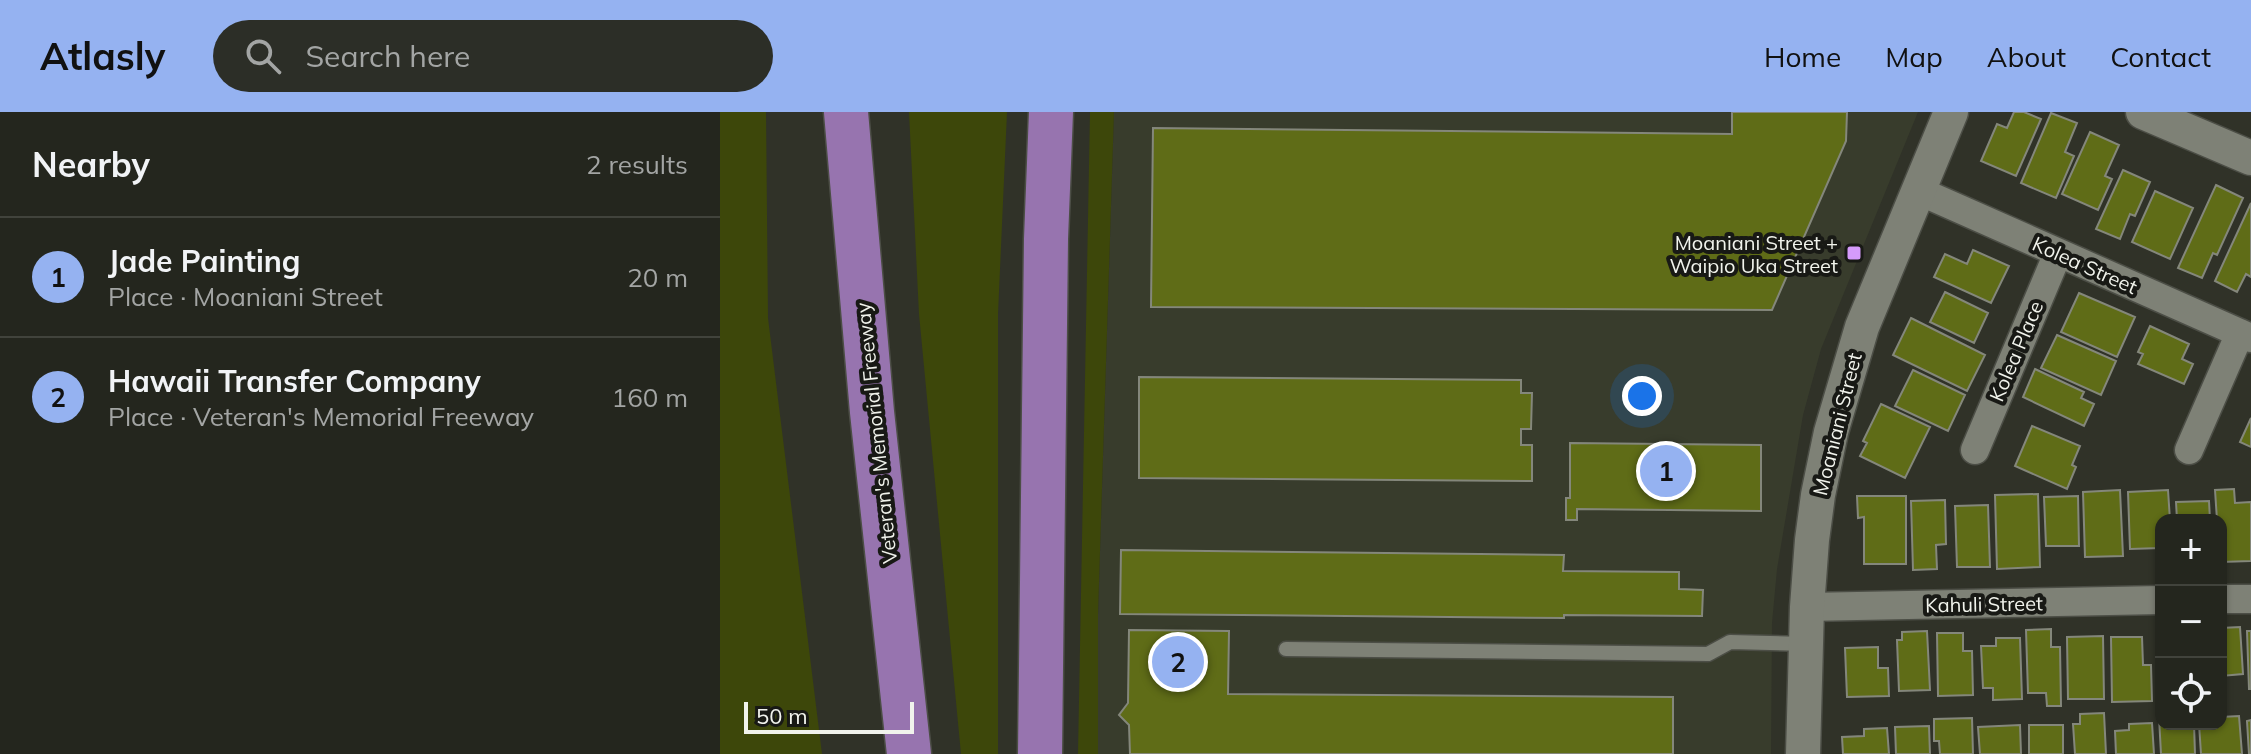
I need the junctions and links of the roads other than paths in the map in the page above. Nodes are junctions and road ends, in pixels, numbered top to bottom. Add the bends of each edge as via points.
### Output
1 (846, 112) edge
2 (1051, 112) edge
3 (1951, 112) edge
4 (2143, 112) edge
5 (2251, 158) edge
6 (1919, 191) junction
7 (2058, 253) junction
8 (2245, 336) edge
9 (1975, 450) dead end
10 (2189, 450) dead end
11 (2227, 599) edge
12 (2251, 599) edge
13 (2155, 600) edge
14 (1807, 607) junction
15 (1806, 644) junction
16 (1286, 649) dead end
17 (909, 754) edge
18 (1040, 754) edge
19 (1803, 754) edge

1 - 17 highway, Veteran's Memorial Freeway
2 - 18 highway
3 - 6 street, Moaniani Street
4 - 5 street
6 - 7 street, Kolea Street
6 - 14 street, Moaniani Street via 1862,327 1835,419 1818,495
7 - 8 street, Kolea Street
7 - 9 street, Kolea Place
8 - 10 street
11 - 12 street
13 - 14 street, Kahuli Street
14 - 15 street, Moaniani Street
15 - 16 lane via 1730,642 1708,654
15 - 19 street, Moaniani Street

